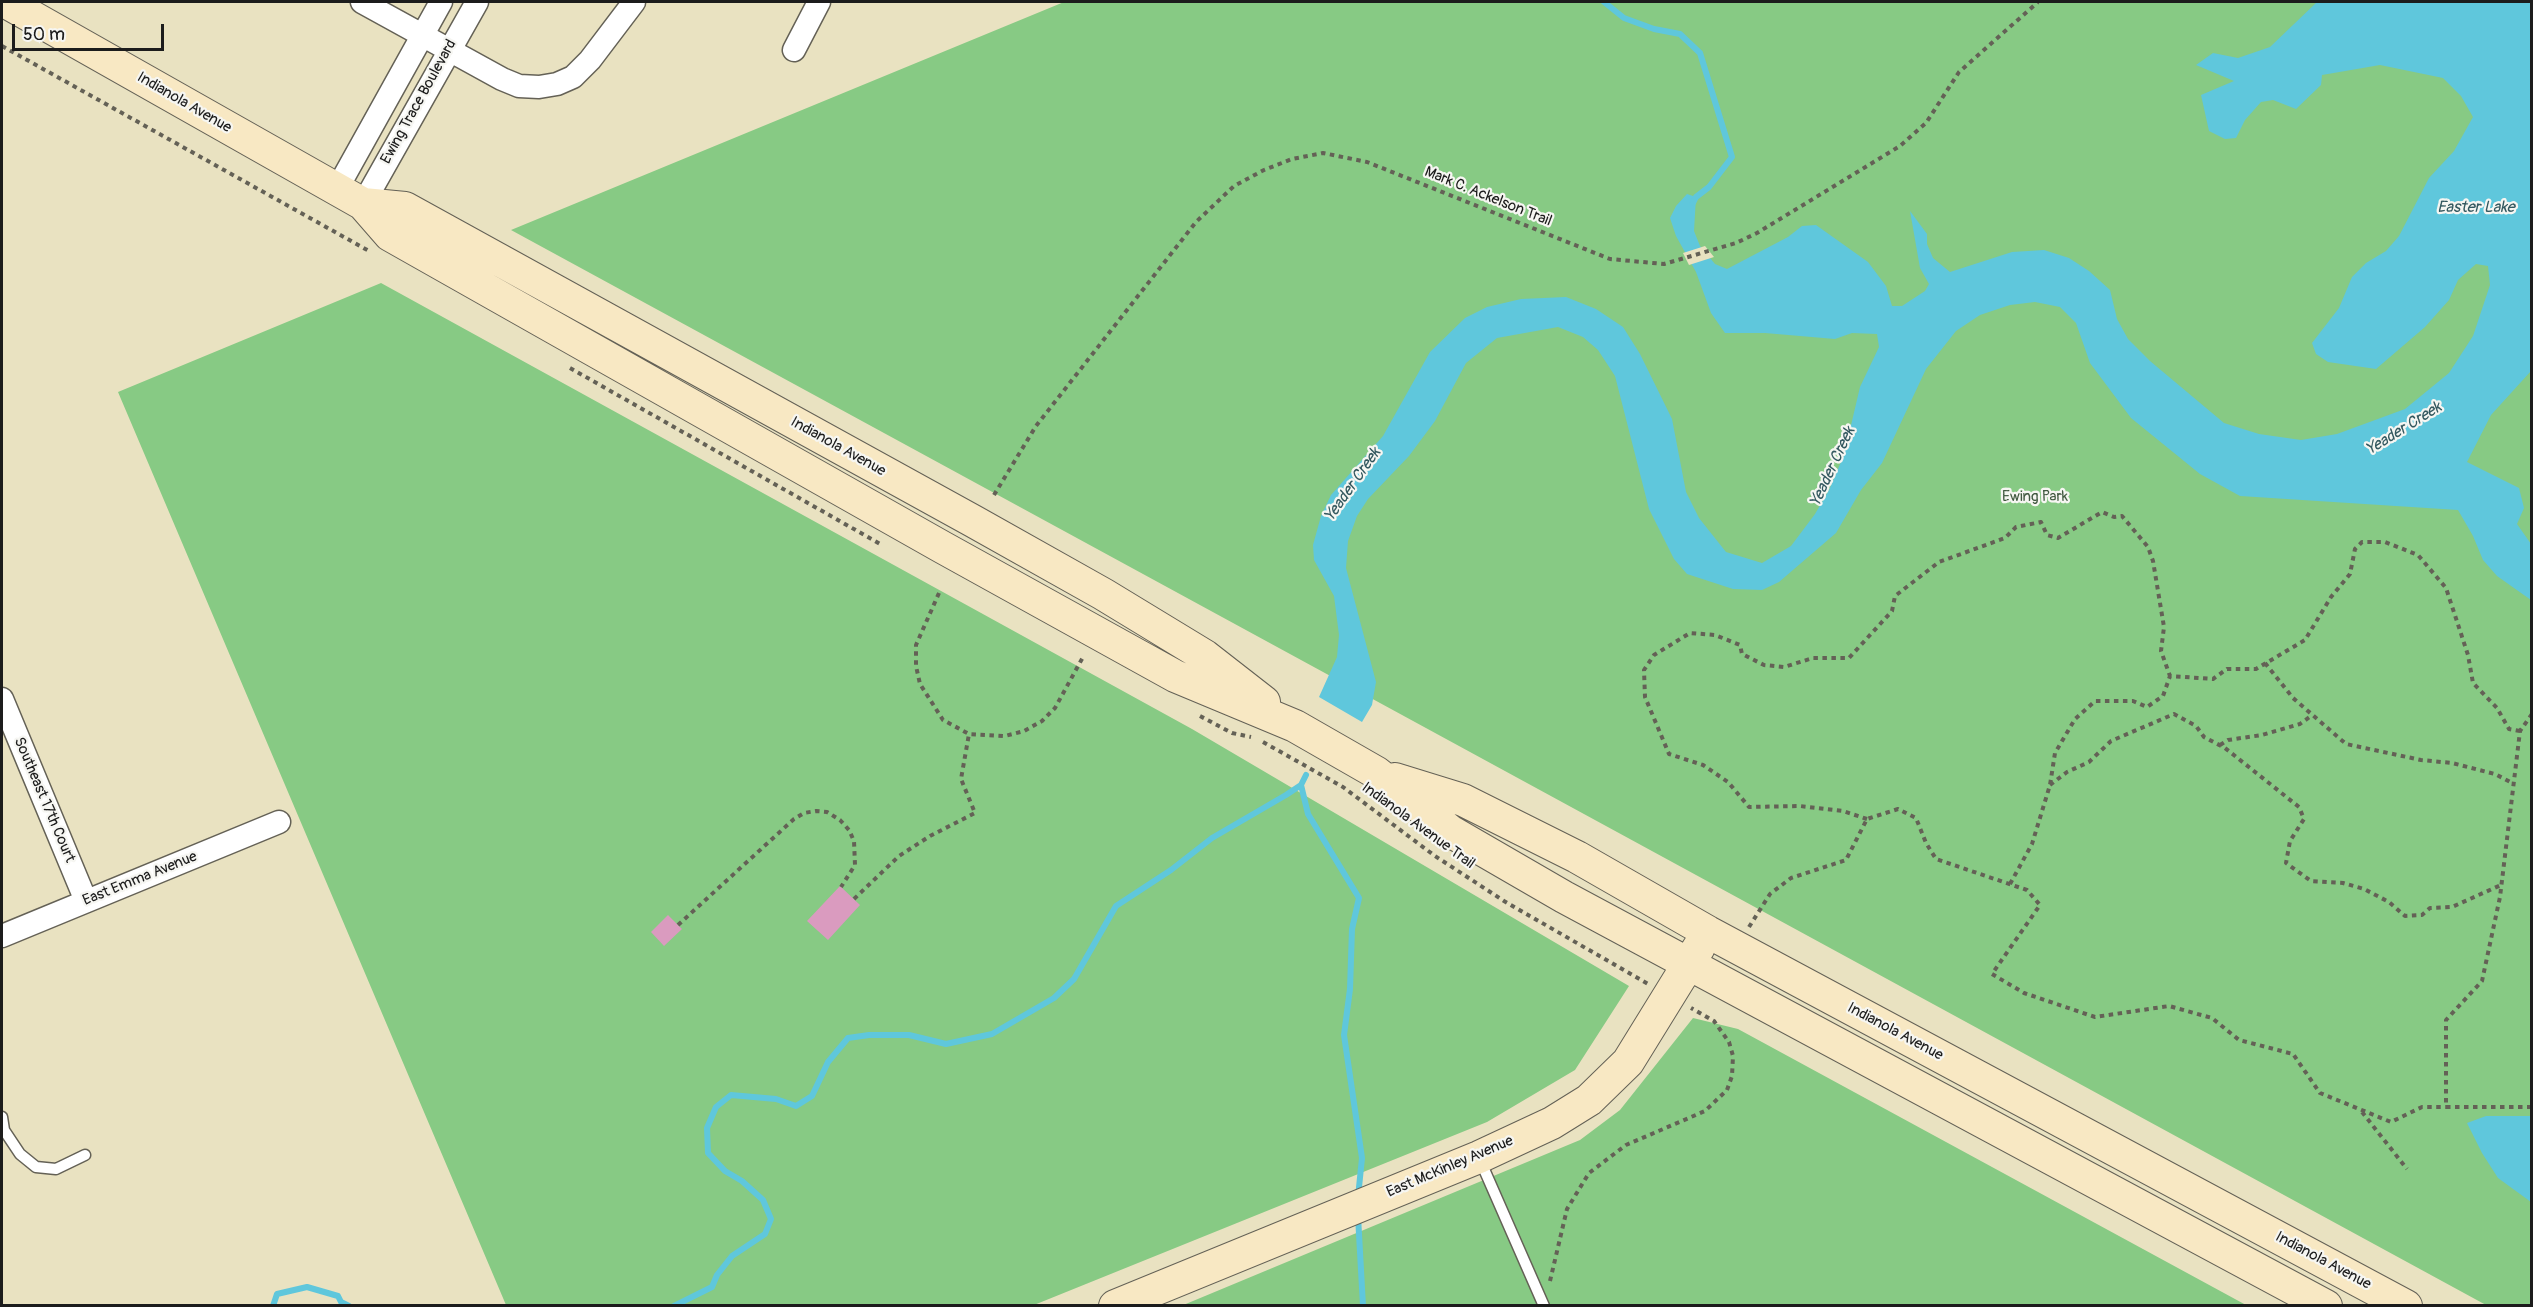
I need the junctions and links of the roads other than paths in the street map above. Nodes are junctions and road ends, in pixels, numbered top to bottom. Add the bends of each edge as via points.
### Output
1 (6, 2) edge
2 (362, 2) edge
3 (441, 2) edge
4 (477, 2) edge
5 (634, 2) edge
6 (819, 2) edge
7 (422, 35) junction
8 (449, 50) junction
9 (794, 50) dead end
10 (350, 196) junction
11 (2, 699) edge
12 (1377, 773) junction
13 (279, 822) dead end
14 (86, 901) junction
15 (1708, 932) junction
16 (2, 936) edge
17 (1690, 964) junction
18 (2, 1117) edge
19 (85, 1155) dead end
20 (1479, 1156) junction
21 (1115, 1305) edge
22 (1544, 1305) edge
23 (2326, 1305) edge
24 (2406, 1305) edge

1 - 10 main road, Indianola Avenue
2 - 7 street
3 - 7 street, Ewing Trace Boulevard
4 - 8 street, Ewing Trace Boulevard
5 - 8 street via 590,60 573,77 557,84 519,86
6 - 9 street
7 - 8 street
7 - 10 street, Ewing Trace Boulevard
8 - 10 street, Ewing Trace Boulevard
10 - 12 main road, Indianola Avenue via 405,208 1103,594 1205,656 1295,726
11 - 14 street, Southeast 17th Court
12 - 15 main road, Indianola Avenue via 1463,800 1577,857
12 - 17 main road, Indianola Avenue via 1450,831
13 - 14 street, East Emma Avenue
14 - 16 street, East Emma Avenue
15 - 17 main road, East McKinley Avenue
15 - 24 main road, Indianola Avenue
17 - 20 main road, East McKinley Avenue via 1628,1062 1589,1100 1552,1123
17 - 23 main road, Indianola Avenue
18 - 19 lane via 4,1130 20,1154 36,1167 56,1169
20 - 21 main road, East McKinley Avenue
20 - 22 lane

